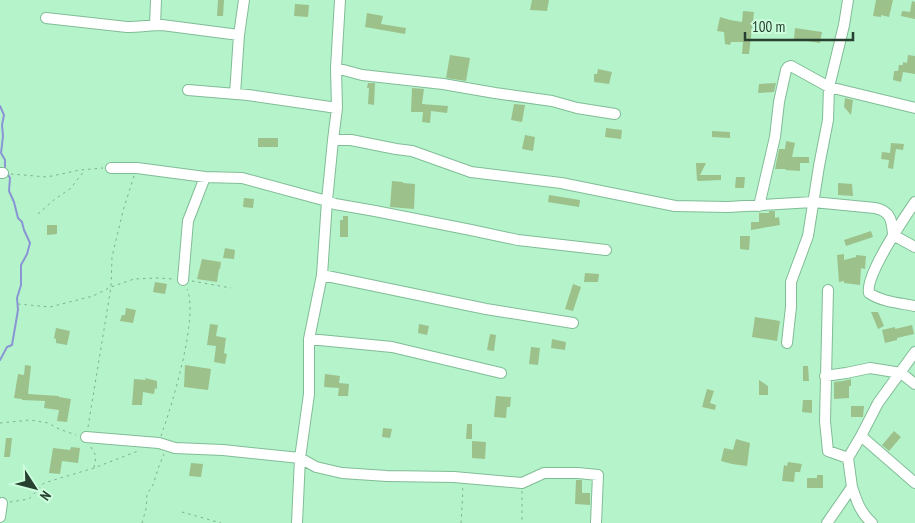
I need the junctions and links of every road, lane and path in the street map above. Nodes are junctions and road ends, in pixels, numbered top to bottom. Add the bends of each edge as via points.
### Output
1 (156, 0) edge
2 (244, 0) edge
3 (340, 0) edge
4 (848, 0) edge
5 (46, 18) dead end
6 (155, 25) junction
7 (239, 35) junction
8 (336, 68) junction
9 (829, 87) junction
10 (188, 90) dead end
11 (235, 94) junction
12 (337, 108) junction
13 (915, 108) edge
14 (615, 114) dead end
15 (333, 140) junction
16 (111, 168) joint
17 (137, 168) junction
18 (86, 170) junction
19 (21, 175) dead end
20 (205, 177) junction
21 (327, 201) junction
22 (813, 202) junction
23 (915, 202) edge
24 (759, 206) junction
25 (38, 214) dead end
26 (893, 236) junction
27 (915, 247) edge
28 (606, 250) dead end
29 (322, 275) junction
30 (183, 280) junction
31 (111, 287) junction
32 (231, 288) dead end
33 (828, 290) dead end
34 (18, 304) dead end
35 (915, 306) edge
36 (573, 323) dead end
37 (309, 339) junction
38 (787, 343) dead end
39 (915, 352) edge
40 (501, 373) dead end
41 (901, 373) junction
42 (825, 376) junction
43 (915, 384) edge
44 (0, 423) edge
45 (861, 436) junction
46 (86, 437) junction
47 (159, 444) junction
48 (137, 451) dead end
49 (300, 458) junction
50 (848, 458) junction
51 (94, 468) junction
52 (454, 477) junction
53 (522, 483) junction
54 (915, 483) edge
55 (852, 487) junction
56 (2, 504) joint
57 (182, 512) dead end
58 (0, 517) edge
59 (142, 523) edge
60 (221, 523) edge
61 (297, 523) edge
62 (461, 523) edge
63 (522, 523) edge
64 (596, 523) edge
65 (827, 523) edge
66 (872, 523) edge

1 - 6 street
2 - 7 street
3 - 8 street
4 - 9 street
5 - 6 street via 127,27
6 - 7 street
7 - 11 street
8 - 12 street
8 - 14 street via 362,75 443,84
9 - 13 street
9 - 22 street via 828,120
9 - 24 street via 791,66 786,70
10 - 11 street
11 - 12 street
12 - 15 street
15 - 21 street
15 - 24 street via 412,151 471,172 561,183 675,206
16 - 17 street
16 - 18 path
17 - 20 street
17 - 31 path via 112,257
18 - 19 path via 47,176
18 - 25 path via 70,189
20 - 21 street via 242,178
20 - 30 street via 188,221
21 - 28 street via 518,240
21 - 29 street
22 - 24 street
22 - 26 street via 883,210 888,214
22 - 38 street via 808,236 791,282
23 - 26 street
26 - 27 street
26 - 35 street via 874,272 869,293 887,301
29 - 36 street via 486,309
29 - 37 street
30 - 31 path via 134,279
30 - 32 path
30 - 47 path via 190,295 189,329
31 - 34 path via 94,296 50,307
31 - 46 path
33 - 42 street
37 - 40 street via 392,348
37 - 49 street via 309,394
39 - 41 street
41 - 42 street via 870,368
41 - 43 street
41 - 45 street via 878,403
42 - 50 street via 828,452
44 - 46 path via 30,420
45 - 50 street
45 - 54 street
46 - 47 street
46 - 51 path via 96,456
47 - 49 street
47 - 59 path via 166,450 147,494
48 - 51 path
49 - 52 street via 316,467 342,472
49 - 61 street
50 - 55 street
51 - 56 path via 44,483 29,499
52 - 53 street
52 - 62 path via 463,490
53 - 63 path
53 - 64 street via 544,473 598,475
55 - 65 street
55 - 66 street via 864,516
56 - 58 street
57 - 60 path

